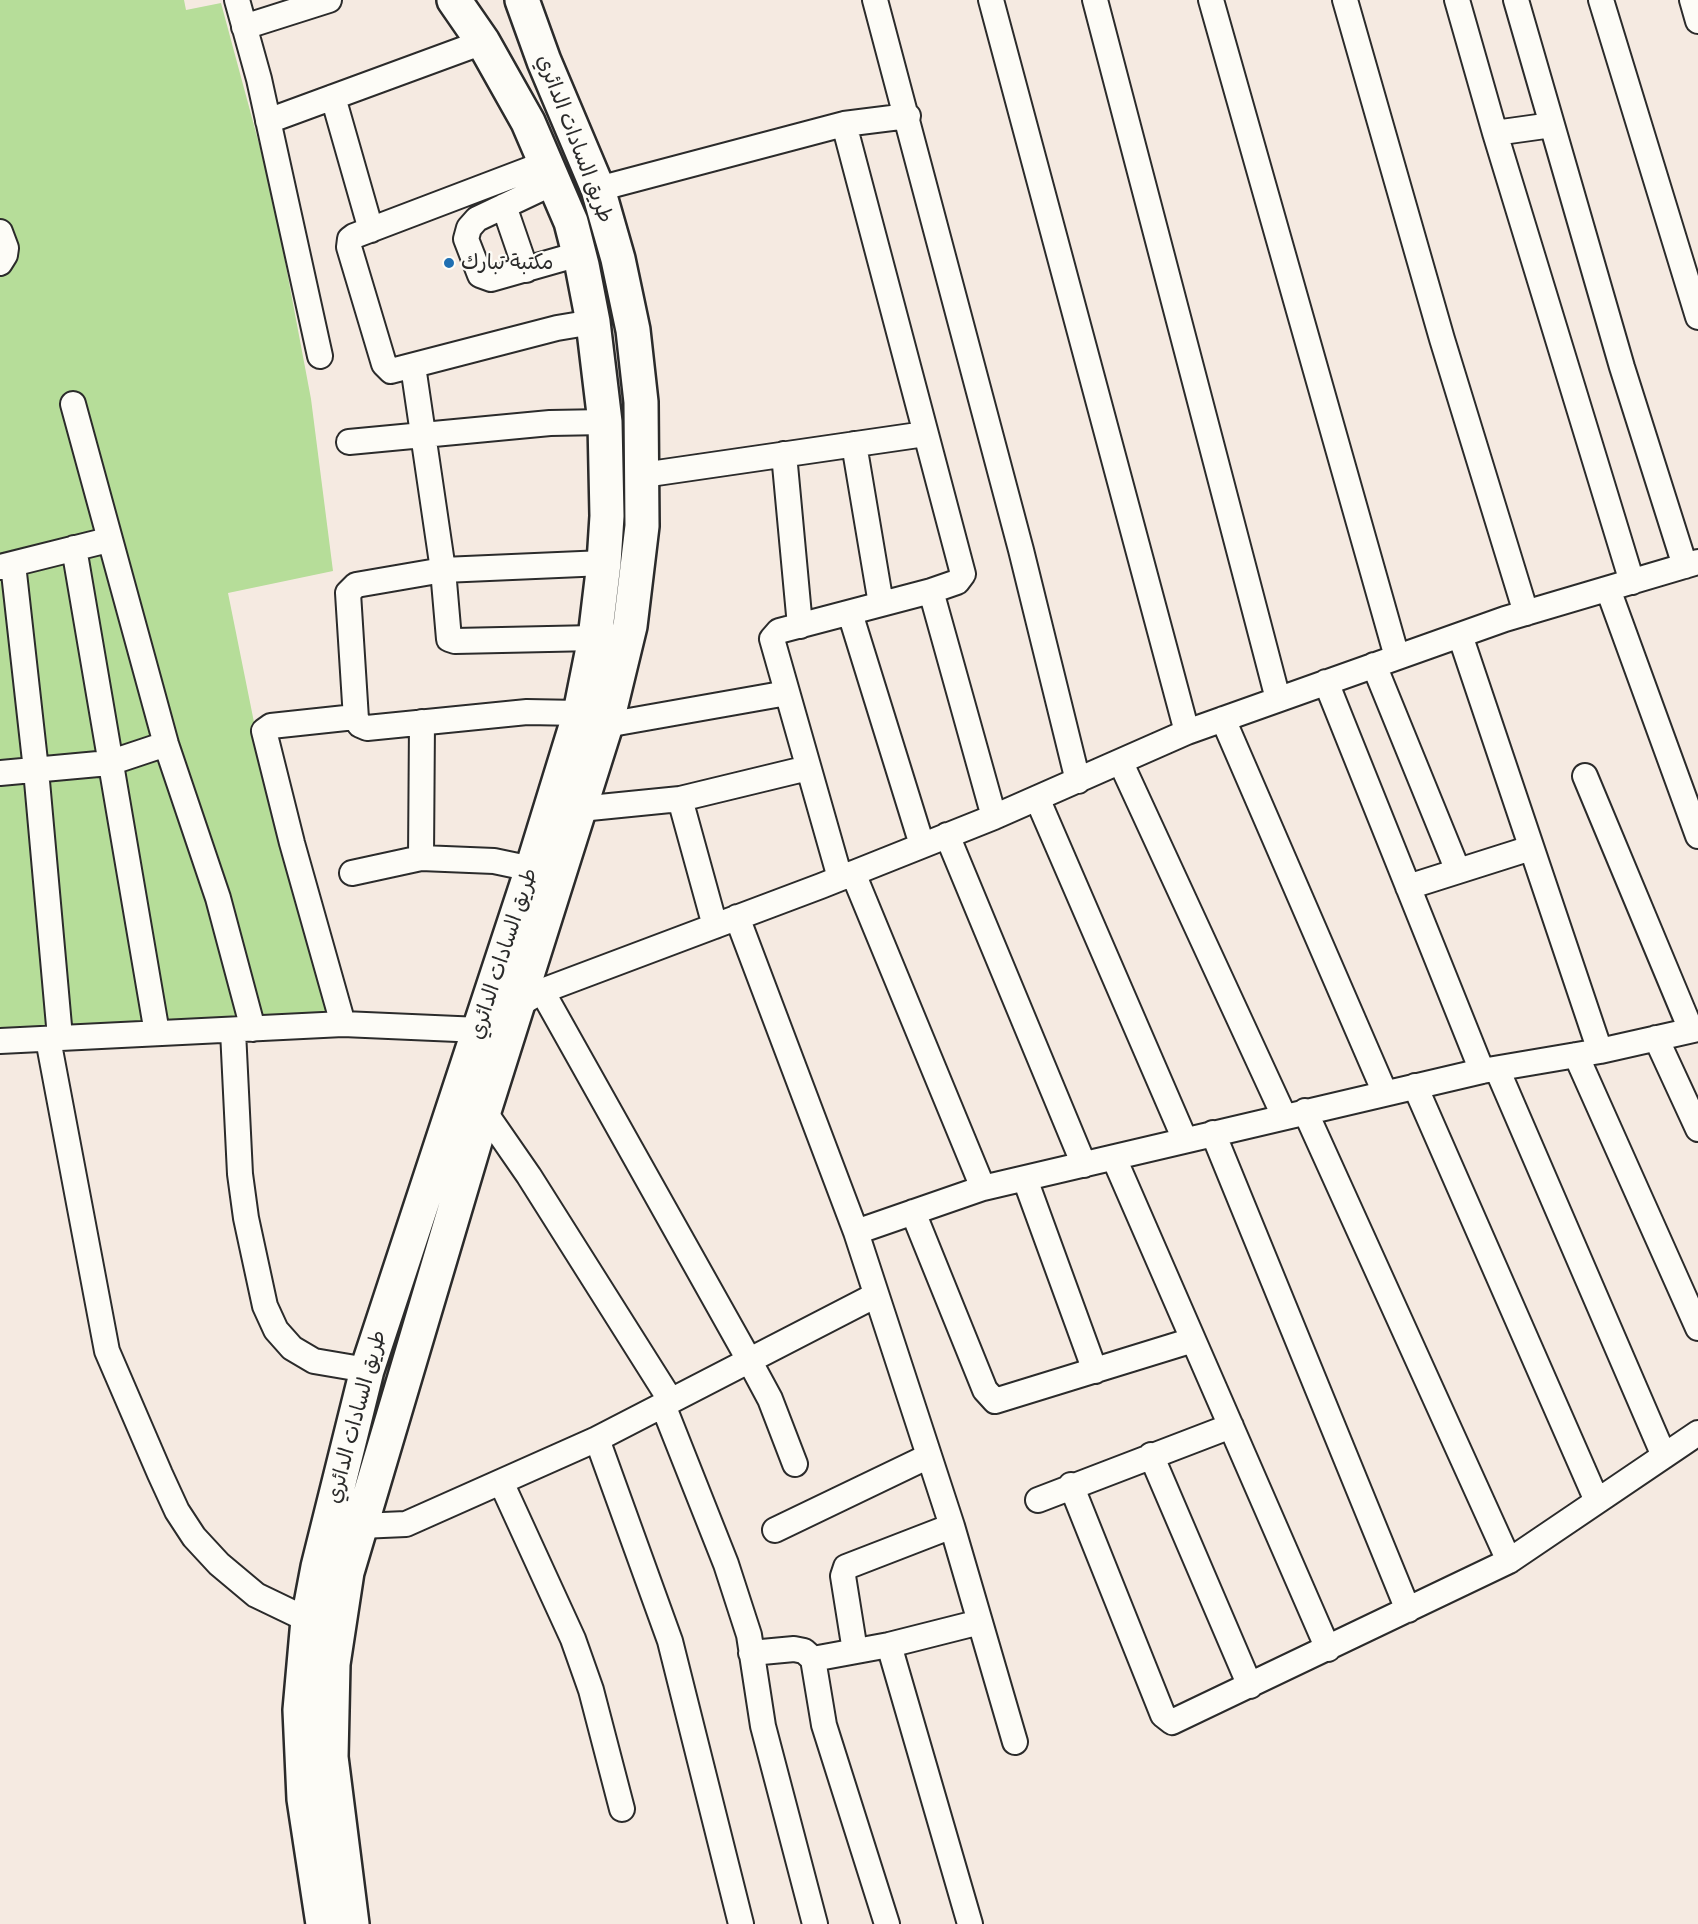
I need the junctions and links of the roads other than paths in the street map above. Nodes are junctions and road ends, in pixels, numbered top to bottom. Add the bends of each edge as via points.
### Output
1 (237, 0) edge
2 (328, 0) edge
3 (454, 0) edge
4 (522, 0) edge
5 (875, 0) edge
6 (991, 0) edge
7 (1095, 0) edge
8 (1211, 0) edge
9 (1345, 0) edge
10 (1457, 0) edge
11 (1516, 0) edge
12 (1601, 0) edge
13 (1692, 0) edge
14 (1698, 21) edge
15 (244, 27) junction
16 (483, 42) junction
17 (544, 61) junction
18 (507, 83) junction
19 (333, 97) junction
20 (908, 116) junction
21 (268, 121) junction
22 (844, 124) junction
23 (1552, 125) junction
24 (1495, 133) junction
25 (551, 173) junction
26 (598, 189) junction
27 (504, 206) junction
28 (371, 230) junction
29 (0, 232) edge
30 (579, 254) junction
31 (0, 263) edge
32 (526, 270) junction
33 (1698, 317) edge
34 (593, 321) junction
35 (320, 356) dead end
36 (413, 366) junction
37 (73, 404) dead end
38 (605, 422) junction
39 (925, 434) junction
40 (423, 435) junction
41 (350, 442) dead end
42 (854, 444) junction
43 (784, 454) junction
44 (643, 475) junction
45 (108, 540) junction
46 (74, 548) junction
47 (604, 562) junction
48 (1692, 564) edge
49 (6, 565) edge
50 (442, 570) junction
51 (1632, 582) junction
52 (1608, 589) junction
53 (931, 591) junction
54 (881, 604) junction
55 (849, 613) junction
56 (1526, 613) junction
57 (801, 626) junction
58 (1460, 635) junction
59 (595, 638) junction
60 (1397, 657) junction
61 (1374, 665) junction
62 (1326, 682) junction
63 (787, 693) junction
64 (1278, 699) junction
65 (355, 717) junction
66 (593, 719) junction
67 (1223, 719) junction
68 (422, 722) junction
69 (1187, 732) junction
70 (166, 744) junction
71 (109, 763) junction
72 (1120, 763) junction
73 (808, 768) junction
74 (36, 770) junction
75 (0, 773) edge
76 (1585, 776) dead end
77 (1078, 781) junction
78 (1037, 798) junction
79 (680, 799) junction
80 (580, 809) junction
81 (994, 817) junction
82 (946, 836) junction
83 (1698, 836) edge
84 (922, 845) junction
85 (1531, 848) junction
86 (421, 858) junction
87 (532, 869) junction
88 (1458, 871) junction
89 (352, 873) dead end
90 (846, 875) junction
91 (1408, 887) junction
92 (737, 917) junction
93 (714, 926) junction
94 (530, 998) junction
95 (343, 1024) junction
96 (1694, 1029) edge
97 (243, 1030) junction
98 (480, 1030) junction
99 (157, 1033) junction
100 (54, 1038) junction
101 (1656, 1038) junction
102 (0, 1041) edge
103 (1600, 1050) junction
104 (1576, 1055) junction
105 (1489, 1070) junction
106 (1415, 1086) junction
107 (1385, 1093) junction
108 (484, 1111) junction
109 (1295, 1114) junction
110 (1698, 1129) edge
111 (1213, 1133) junction
112 (1185, 1140) junction
113 (1114, 1158) junction
114 (1084, 1165) junction
115 (1025, 1179) junction
116 (983, 1188) junction
117 (913, 1212) junction
118 (856, 1232) junction
119 (876, 1295) junction
120 (381, 1327) junction
121 (1698, 1328) edge
122 (416, 1340) junction
123 (1193, 1340) junction
124 (749, 1360) junction
125 (367, 1370) junction
126 (1095, 1371) junction
127 (667, 1403) junction
128 (1231, 1426) junction
129 (1698, 1433) edge
130 (597, 1439) junction
131 (1150, 1455) junction
132 (929, 1456) junction
133 (1664, 1456) junction
134 (795, 1464) dead end
135 (501, 1482) junction
136 (1071, 1485) junction
137 (1038, 1500) dead end
138 (1597, 1501) junction
139 (952, 1526) junction
140 (360, 1527) junction
141 (775, 1530) dead end
142 (1509, 1561) junction
143 (1408, 1610) junction
144 (308, 1620) junction
145 (980, 1622) junction
146 (889, 1645) junction
147 (1328, 1649) junction
148 (855, 1651) junction
149 (752, 1653) junction
150 (813, 1659) junction
151 (1250, 1686) junction
152 (1015, 1742) dead end
153 (622, 1809) dead end
154 (323, 1924) edge
155 (352, 1924) edge
156 (741, 1924) edge
157 (815, 1924) edge
158 (888, 1924) edge
159 (970, 1924) edge

1 - 15 street
2 - 15 street
3 - 16 highway, طريق السادات الدائري
4 - 17 highway, طريق السادات الدائري
5 - 20 street
6 - 69 street
7 - 64 street
8 - 60 street
9 - 56 street
10 - 24 street
11 - 23 street
12 - 33 street
13 - 14 street
15 - 21 street
16 - 18 highway, طريق السادات الدائري
16 - 19 street
17 - 18 highway via 529,54 513,60 508,66
17 - 26 highway, طريق السادات الدائري
18 - 25 highway, طريق السادات الدائري
19 - 21 street
19 - 28 street
20 - 22 street
20 - 77 street
21 - 35 street
22 - 26 street
22 - 39 street
23 - 24 street
23 - 48 street via 1622,368
24 - 51 street
25 - 27 street
25 - 28 street
25 - 30 highway, طريق السادات الدائري
26 - 44 highway, طريق السادات الدائري via 633,330 641,402
27 - 32 street
27 - 32 street via 477,219 466,239 483,278 495,279
28 - 36 street via 348,242 384,364 391,371
29 - 31 street via 6,248
30 - 32 street
30 - 34 highway, طريق السادات الدائري
34 - 36 street
34 - 38 highway, طريق السادات الدائري
36 - 40 street
37 - 45 street
38 - 40 street
38 - 47 highway, طريق السادات الدائري
39 - 42 street
39 - 53 street via 963,574 957,582
40 - 41 street
40 - 50 street
42 - 43 street
42 - 54 street
43 - 44 street
43 - 57 street
44 - 66 highway, طريق السادات الدائري via 636,586 619,676
45 - 46 street
45 - 70 street
46 - 49 street
46 - 71 street
47 - 50 street
47 - 59 highway, طريق السادات الدائري
48 - 51 street
49 - 74 street
50 - 59 street via 449,639
50 - 65 street via 349,589
51 - 52 street
52 - 56 street
52 - 83 street
53 - 54 street
53 - 81 street
54 - 55 street
55 - 57 street
55 - 84 street
56 - 58 street
57 - 63 street via 779,631 772,639
58 - 60 street
58 - 85 street
59 - 66 highway, طريق السادات الدائري
60 - 61 street
61 - 62 street
61 - 88 street
62 - 64 street
62 - 91 street
63 - 66 street
63 - 73 street
64 - 67 street
65 - 68 street via 368,728
65 - 95 street via 271,726 264,731
66 - 68 street via 527,712
66 - 80 highway, طريق السادات الدائري
66 - 87 highway, طريق السادات الدائري
67 - 69 street
67 - 107 street
68 - 86 street
69 - 72 street
70 - 71 street
70 - 97 street via 218,898
71 - 74 street
71 - 99 street
72 - 77 street
72 - 109 street
73 - 79 street
73 - 90 street
74 - 75 street
74 - 100 street
76 - 96 street
77 - 78 street
78 - 81 street
78 - 112 street
79 - 80 street
79 - 93 street
80 - 94 highway, طريق السادات الدائري
81 - 82 street
82 - 84 street
82 - 114 street
84 - 90 street
85 - 88 street
85 - 103 street
86 - 87 street via 494,861
86 - 89 street
87 - 98 highway, طريق السادات الدائري
88 - 91 street
90 - 92 street
90 - 116 street
91 - 105 street
92 - 93 street
92 - 118 street
93 - 94 street
94 - 108 highway, طريق السادات الدائري
94 - 124 street
95 - 97 street
95 - 98 street
96 - 101 street
97 - 99 street
97 - 125 street via 240,1174 265,1306 276,1330 292,1348 314,1361
98 - 120 highway, طريق السادات الدائري
99 - 100 street
100 - 102 street
100 - 144 street via 107,1351 159,1474 194,1537 219,1564 256,1595
101 - 103 street
101 - 110 street
103 - 104 street
104 - 105 street
104 - 121 street
105 - 106 street
105 - 133 street
106 - 107 street
106 - 138 street
107 - 109 street
108 - 122 highway, طريق السادات الدائري
108 - 127 street via 529,1176
109 - 111 street
109 - 142 street
111 - 112 street
111 - 143 street
112 - 113 street
113 - 114 street
113 - 123 street
114 - 115 street
115 - 116 street
115 - 126 street
116 - 117 street
117 - 118 street
117 - 126 street via 990,1398 1000,1401
118 - 119 street
119 - 124 street
119 - 132 street
120 - 122 highway via 391,1343 404,1346
120 - 125 highway, طريق السادات الدائري
122 - 140 highway, طريق السادات الدائري
123 - 126 street
123 - 128 street
124 - 127 street
124 - 134 street via 770,1399
125 - 144 highway, طريق السادات الدائري via 329,1517
127 - 130 street
127 - 149 street via 726,1564
128 - 131 street
128 - 147 street
129 - 133 street
130 - 135 street
130 - 156 street via 670,1641
131 - 136 street
131 - 151 street
132 - 139 street
132 - 141 street
133 - 138 street
135 - 140 street via 406,1524
135 - 153 street via 573,1639 591,1690
136 - 137 street
136 - 151 street via 1166,1719 1178,1721
138 - 142 street
139 - 145 street
139 - 148 street via 846,1567 843,1576
140 - 155 highway, طريق السادات الدائري via 338,1618 331,1710 335,1804
142 - 143 street
143 - 147 street
144 - 154 highway, طريق السادات الدائري via 302,1676 301,1755
145 - 146 street
145 - 152 street
146 - 148 street
146 - 159 street
147 - 151 street
148 - 150 street
149 - 150 street via 794,1649
149 - 157 street via 764,1726
150 - 158 street via 824,1725

